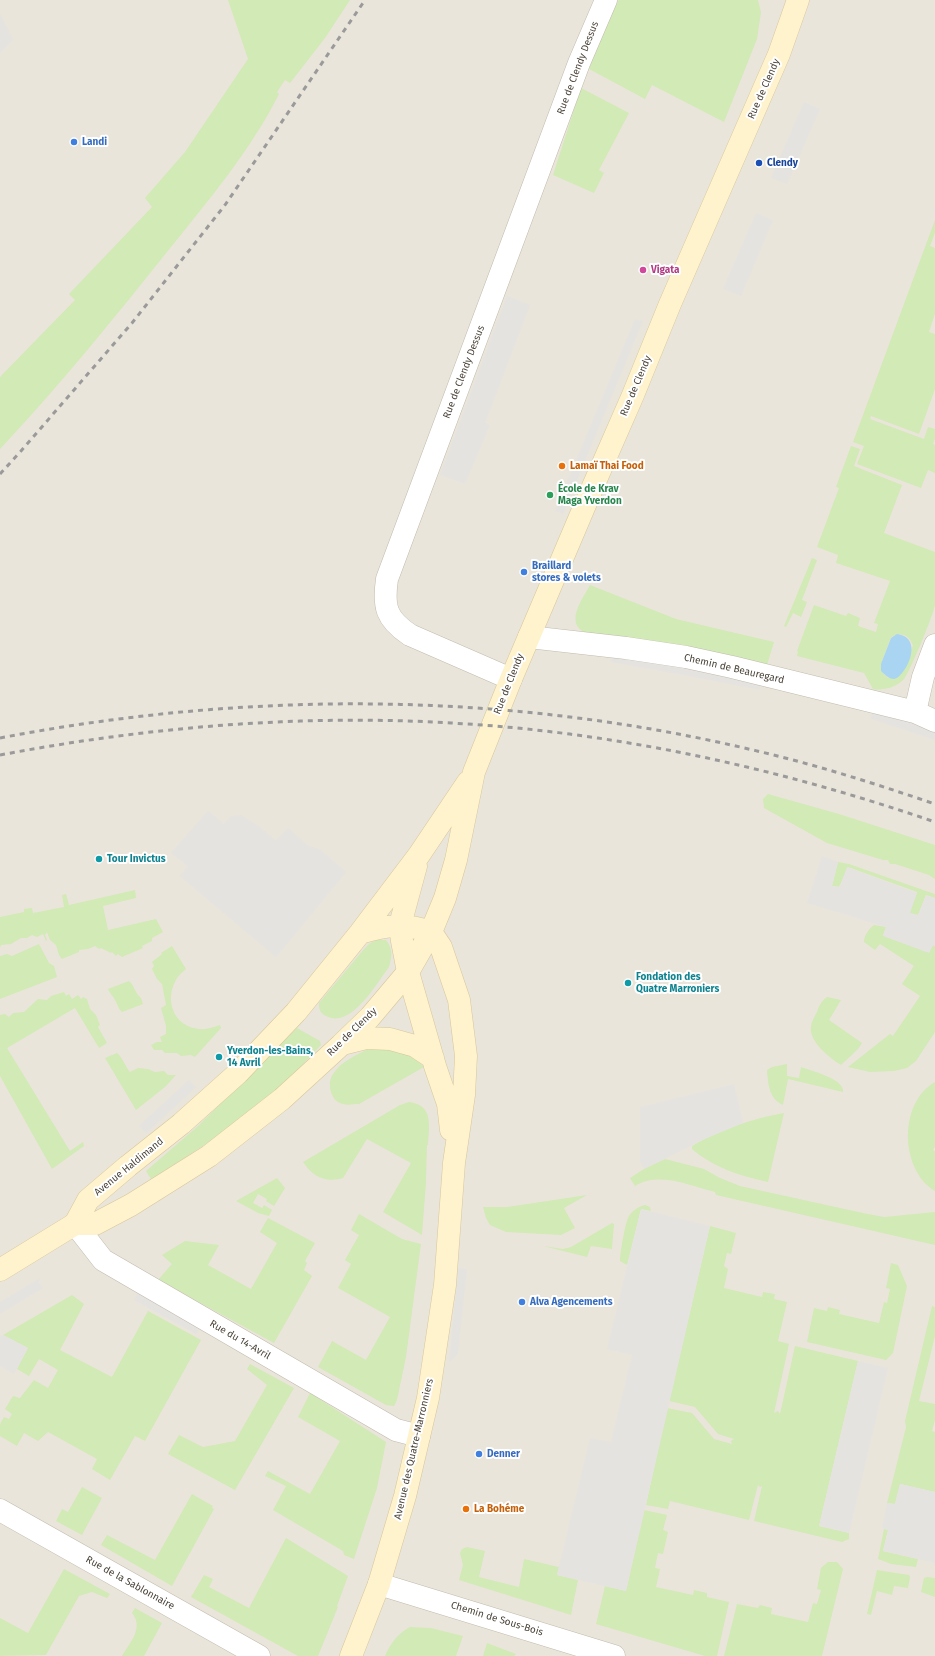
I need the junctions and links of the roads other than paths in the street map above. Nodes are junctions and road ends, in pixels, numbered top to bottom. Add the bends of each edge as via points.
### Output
1 (606, 0) edge
2 (798, 0) edge
3 (529, 637) junction
4 (935, 645) edge
5 (511, 679) junction
6 (915, 712) junction
7 (935, 721) edge
8 (474, 772) junction
9 (419, 855) junction
10 (400, 925) junction
11 (431, 932) junction
12 (360, 933) junction
13 (408, 972) junction
14 (341, 1045) junction
15 (433, 1058) junction
16 (238, 1073) joint
17 (454, 1163) junction
18 (75, 1224) junction
19 (0, 1270) edge
20 (418, 1436) junction
21 (0, 1510) edge
22 (379, 1584) junction
23 (260, 1656) edge
24 (351, 1656) edge
25 (614, 1656) edge

1 - 5 street, Rue de Clendy Dessus via 579,63 387,579 384,596 388,613 396,625 410,636
2 - 3 main road, Rue de Clendy via 779,54
3 - 5 main road, Rue de Clendy
3 - 6 street, Chemin de Beauregard via 686,657
4 - 6 street via 923,677
5 - 8 main road, Rue de Clendy
6 - 7 street, Chemin de Beauregard
8 - 9 main road, Rue de Clendy
8 - 11 main road, Rue de Clendy via 456,860 445,898
9 - 10 main road
9 - 12 main road, Rue de Clendy
10 - 11 main road
10 - 12 main road
10 - 13 main road
11 - 13 main road, Rue de Clendy
11 - 17 main road via 441,948 459,1000 466,1056 464,1095
12 - 16 main road, Rue de Clendy via 296,1012
13 - 14 main road, Rue de Clendy via 370,1017
13 - 15 main road
14 - 15 main road via 366,1038 390,1039 415,1046
14 - 18 main road, Rue de Clendy via 282,1099 209,1156 131,1205 95,1224
15 - 17 main road via 448,1104
16 - 18 main road, Avenue Haldimand via 181,1124 88,1200
17 - 20 main road, Avenue des Quatre-Marronniers via 445,1285 428,1398
18 - 19 main road
18 - 20 street, Rue du 14-Avril via 103,1260 396,1430
20 - 22 main road, Avenue des Quatre-Marronniers via 405,1496
21 - 23 street, Rue de la Sablonnaire
22 - 24 main road, Avenue des Quatre-Marronniers
22 - 25 street, Chemin de Sous-Bois

